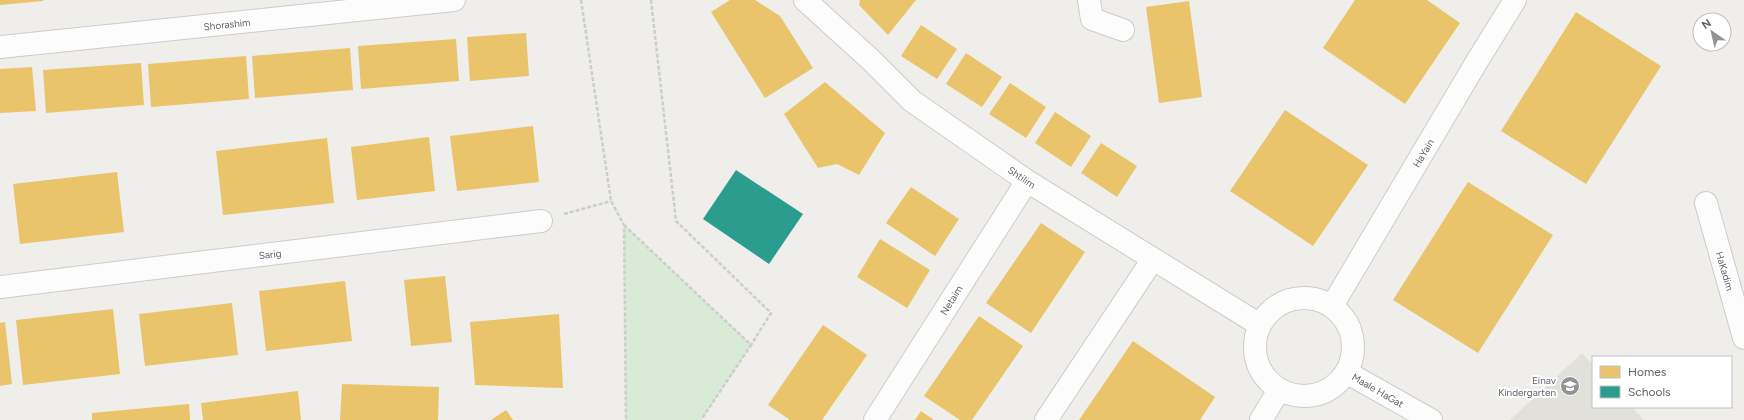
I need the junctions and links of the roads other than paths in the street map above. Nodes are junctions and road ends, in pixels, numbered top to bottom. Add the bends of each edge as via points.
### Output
1 (454, 0) edge
2 (805, 0) edge
3 (1089, 0) edge
4 (1515, 0) edge
5 (1123, 30) dead end
6 (0, 47) edge
7 (1027, 181) junction
8 (1706, 203) dead end
9 (541, 221) road end
10 (1153, 259) junction
11 (0, 287) edge
12 (1332, 306) junction
13 (1260, 325) junction
14 (1744, 338) edge
15 (1346, 372) junction
16 (1279, 390) junction
17 (875, 420) edge
18 (1046, 420) edge
19 (1261, 420) edge
20 (1431, 420) edge

1 - 6 street, Shorashim
2 - 7 street, Shtilim via 912,101
3 - 5 street via 1092,19
4 - 12 street, HaYain
7 - 10 street, Shtilim
7 - 17 street, Netaim
8 - 14 street, HaKadim
9 - 11 street, Sarig
10 - 13 street, Shtilim
10 - 18 street
12 - 13 street via 1316,299 1300,298 1284,302 1270,312
12 - 15 street via 1350,328 1352,358
13 - 16 street via 1255,343 1256,361 1269,382
15 - 16 street via 1339,382 1317,395 1291,395
15 - 20 street, Maale HaGat
16 - 19 street

